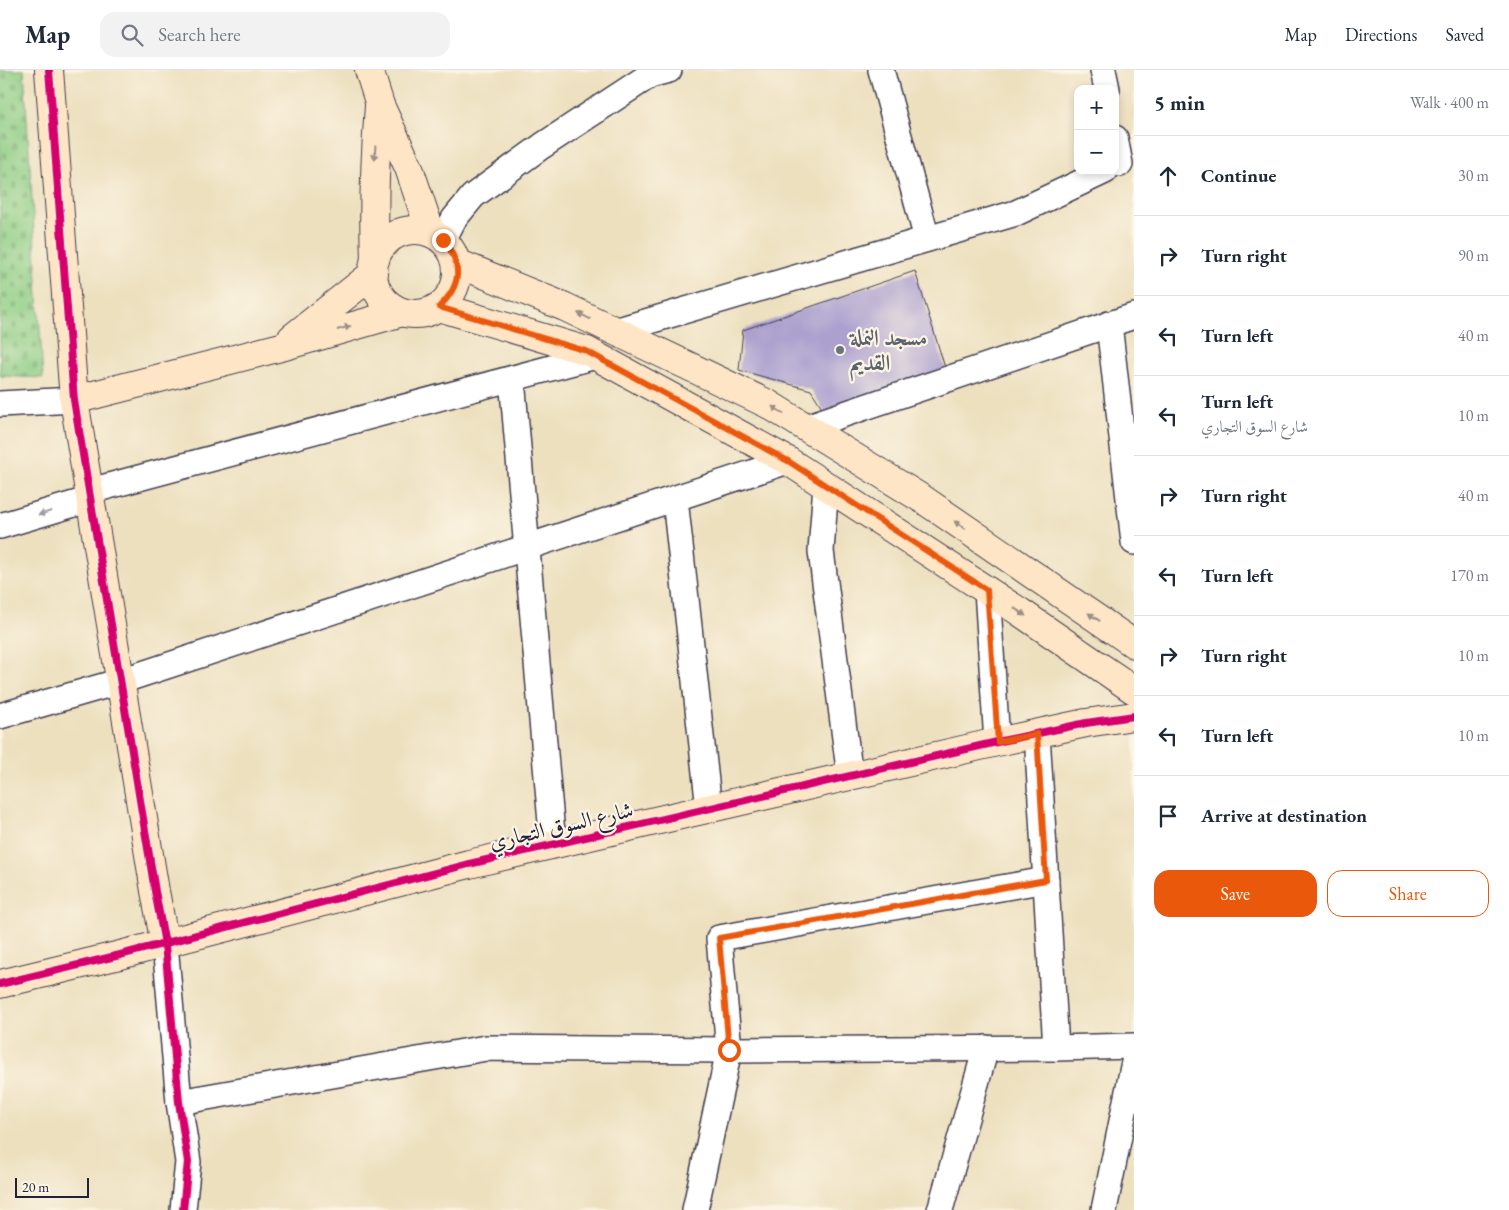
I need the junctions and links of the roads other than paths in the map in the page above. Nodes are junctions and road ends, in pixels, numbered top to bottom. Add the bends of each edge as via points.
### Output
1 (49, 70) edge
2 (369, 70) edge
3 (669, 70) edge
4 (881, 70) edge
5 (1103, 70) edge
6 (1105, 85) edge
7 (380, 104) junction
8 (1097, 175) edge
9 (437, 236) junction
10 (927, 239) junction
11 (457, 263) junction
12 (374, 266) junction
13 (439, 307) junction
14 (402, 312) junction
15 (1134, 316) edge
16 (1109, 324) junction
17 (614, 331) junction
18 (281, 347) junction
19 (596, 356) junction
20 (512, 378) junction
21 (74, 400) junction
22 (0, 404) edge
23 (806, 428) junction
24 (788, 461) junction
25 (826, 485) junction
26 (90, 495) junction
27 (675, 498) junction
28 (0, 526) edge
29 (1134, 542) edge
30 (527, 547) junction
31 (987, 590) junction
32 (1134, 644) edge
33 (121, 681) junction
34 (1134, 690) edge
35 (0, 716) edge
36 (1134, 716) edge
37 (1037, 734) junction
38 (998, 742) junction
39 (850, 777) junction
40 (709, 809) junction
41 (553, 845) junction
42 (1046, 880) junction
43 (165, 944) junction
44 (0, 984) edge
45 (1134, 1046) edge
46 (986, 1048) junction
47 (1056, 1048) junction
48 (729, 1050) junction
49 (1134, 1062) edge
50 (179, 1102) junction
51 (183, 1210) edge
52 (695, 1210) edge
53 (940, 1210) edge
54 (1104, 1210) edge

1 - 21 street
2 - 7 street
3 - 9 street via 650,75 542,146 473,196
4 - 10 street
5 - 6 street
7 - 9 street
7 -> 12 street via 375,153
8 - 10 street via 1016,213
9 - 11 street via 452,250
9 - 12 street via 418,230 391,238 381,247
10 - 17 street
11 - 13 street via 454,288
17 -> 11 street via 566,307
12 - 14 street via 376,286 382,297
12 - 18 street
13 - 14 street via 415,314
13 - 19 street
18 -> 14 street
15 - 16 street
16 - 23 street
16 - 29 street
23 -> 17 street via 768,404
18 - 21 street
19 - 20 street
19 - 24 street
20 - 26 street
20 - 30 street
21 - 22 street
21 - 26 street
32 -> 23 street via 924,500
24 - 25 street
24 - 27 street
25 - 31 street
25 - 39 street via 820,550
26 -> 28 street
26 - 33 street
27 - 30 street
27 - 40 street
30 - 33 street
30 - 41 street
31 -> 34 street
31 - 38 street
33 - 35 street
33 - 43 street
36 - 37 street, شارع السوق التجاري
37 - 38 street, شارع السوق التجاري
37 - 42 street
38 - 39 street, شارع السوق التجاري
39 - 40 street, شارع السوق التجاري
40 - 41 street, شارع السوق التجاري
41 - 43 street, شارع السوق التجاري
42 - 47 street
42 - 48 street via 719,938
43 - 44 street, شارع السوق التجاري
43 - 50 street
45 - 47 street
46 - 47 street
46 - 48 street
46 - 53 street
48 - 50 street via 486,1048
48 - 52 street
49 - 54 street
50 - 51 street via 188,1162

